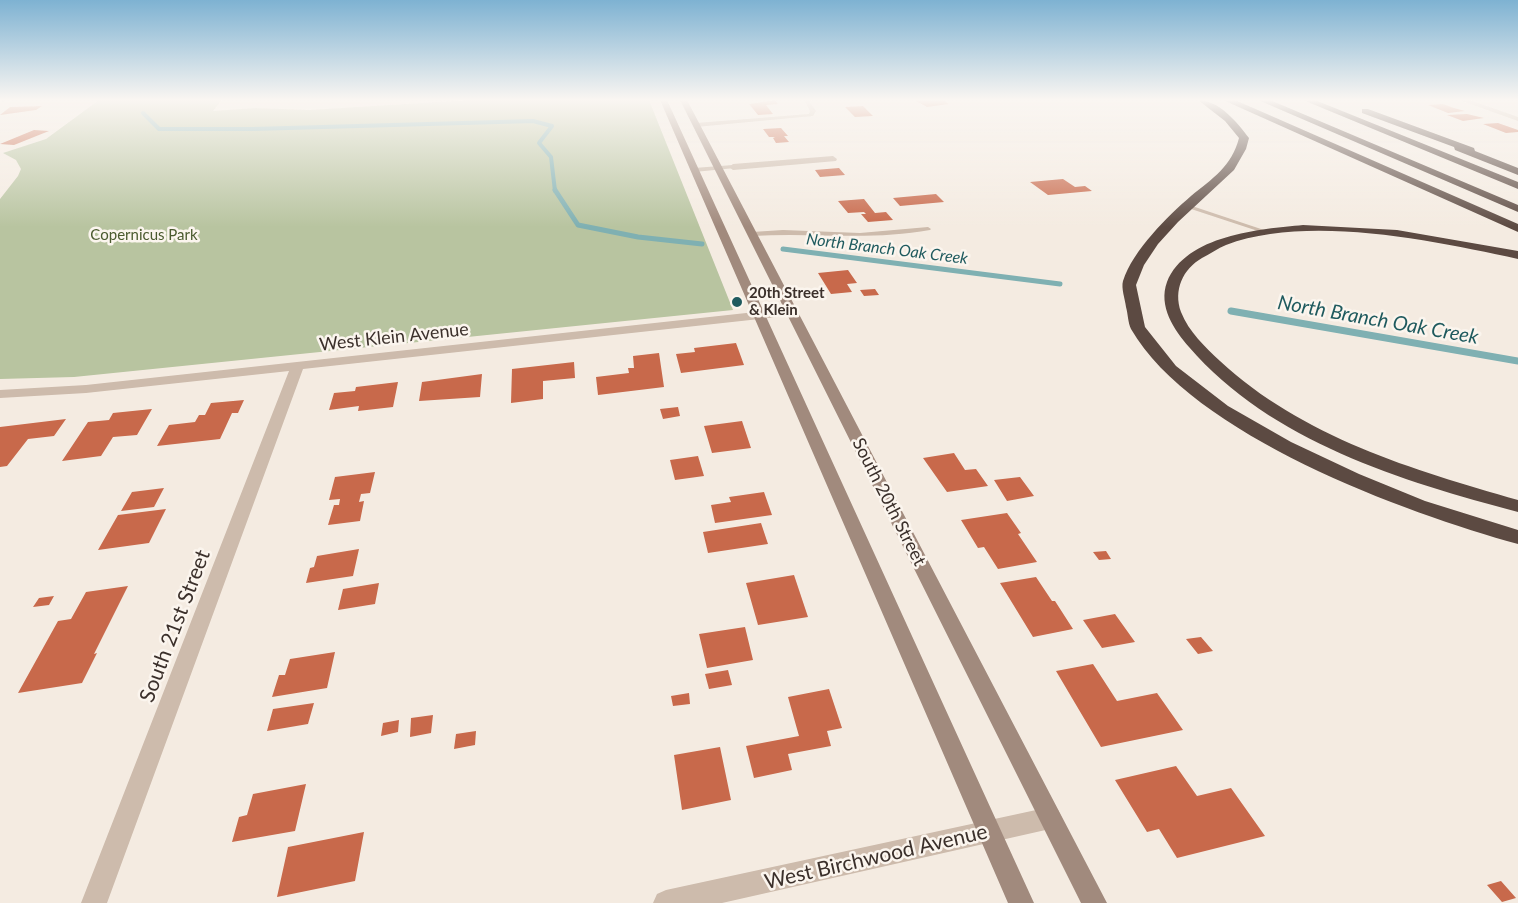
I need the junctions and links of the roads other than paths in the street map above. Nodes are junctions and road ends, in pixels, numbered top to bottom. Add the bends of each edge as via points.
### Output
1 (682, 142) edge
2 (705, 142) edge
3 (1243, 142) edge
4 (1323, 142) edge
5 (1361, 142) edge
6 (1410, 142) edge
7 (1442, 142) edge
8 (1451, 142) edge
9 (833, 159) dead end
10 (733, 167) joint
11 (1518, 167) edge
12 (718, 168) junction
13 (694, 170) junction
14 (1518, 172) edge
15 (1518, 186) edge
16 (1187, 206) junction
17 (1518, 209) edge
18 (1518, 228) edge
19 (928, 229) dead end
20 (1266, 232) junction
21 (752, 234) junction
22 (1518, 255) edge
23 (792, 312) junction
24 (759, 316) junction
25 (298, 365) junction
26 (0, 394) edge
27 (1518, 507) edge
28 (1518, 537) edge
29 (1050, 818) junction
30 (989, 831) junction
31 (94, 903) edge
32 (666, 903) edge
33 (1021, 903) edge
34 (1094, 903) edge

1 - 13 street
2 - 12 street, South 20th Street
3 - 16 highway via 1242,153 1232,167
4 - 18 highway
5 - 17 highway
6 - 15 highway
7 - 14 highway
8 - 11 highway
9 - 10 street
10 - 12 lane
12 - 13 lane
12 - 21 street, South 20th Street
13 - 24 street
16 - 20 lane
16 - 28 highway via 1146,249 1128,284 1131,318 1156,354 1196,392 1259,433 1331,471 1428,511
19 - 21 lane via 860,235
20 - 22 highway via 1326,229 1387,233
20 - 27 highway via 1209,247 1179,270 1171,303 1184,331 1200,351 1267,405 1346,447 1416,475
21 - 23 street, South 20th Street
23 - 24 street, West Klein Avenue
23 - 29 street, South 20th Street
24 - 25 street, West Klein Avenue
24 - 30 street
25 - 26 street, West Klein Avenue via 86,389
25 - 31 street, South 21st Street
29 - 30 street, West Birchwood Avenue
29 - 34 street, South 20th Street
30 - 32 street, West Birchwood Avenue
30 - 33 street

